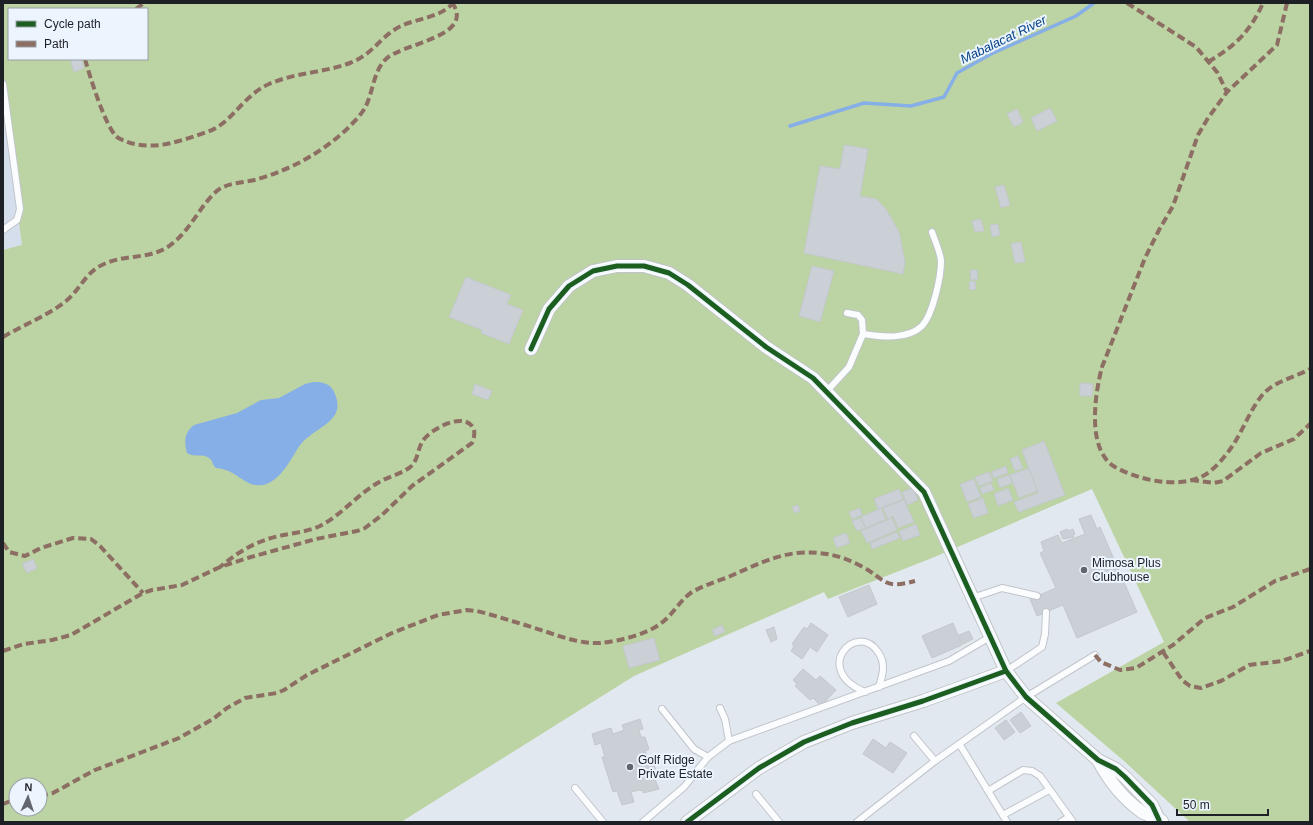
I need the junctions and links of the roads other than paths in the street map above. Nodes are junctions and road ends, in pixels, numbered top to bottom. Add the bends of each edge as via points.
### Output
1 (3, 84) edge
2 (3, 230) edge
3 (932, 232) dead end
4 (847, 313) dead end
5 (863, 334) junction
6 (531, 349) dead end
7 (827, 391) junction
8 (1037, 596) dead end
9 (972, 598) junction
10 (1046, 612) dead end
11 (990, 637) junction
12 (1095, 655) dead end
13 (1006, 671) junction
14 (879, 687) junction
15 (865, 692) junction
16 (1026, 697) junction
17 (720, 708) dead end
18 (662, 709) dead end
19 (914, 736) dead end
20 (729, 741) junction
21 (960, 745) junction
22 (708, 757) junction
23 (935, 760) junction
24 (575, 788) dead end
25 (1049, 790) junction
26 (988, 791) junction
27 (756, 794) dead end
28 (1003, 815) junction
29 (1071, 820) edge
30 (1161, 821) edge
31 (603, 822) edge
32 (643, 822) edge
33 (688, 822) edge
34 (779, 822) edge
35 (857, 822) edge
36 (1007, 822) edge
37 (1061, 822) edge

1 - 2 lane via 20,208 17,220
3 - 5 lane via 940,261 935,296 930,313 922,326 908,334 887,337
4 - 5 lane via 862,320
5 - 7 lane via 849,367
6 - 7 street via 549,309 569,286 593,271 617,266 644,266 669,273 688,285 766,348 813,378
7 - 9 street via 924,492
8 - 9 lane via 1002,588
9 - 11 street
10 - 13 lane via 1042,647
11 - 13 street
11 - 14 lane via 949,661
12 - 16 lane
13 - 16 street
13 - 33 street via 923,702 852,723 804,742 759,768
14 - 15 lane
14 - 15 lane via 884,668 879,653 864,642 851,644 839,658 840,671 848,683
15 - 20 lane
16 - 21 lane
16 - 30 street via 1098,760 1108,780 1124,797 1143,813
17 - 20 lane
18 - 22 lane via 694,749
19 - 23 lane
20 - 22 lane
21 - 23 lane
21 - 26 lane
22 - 32 lane via 684,787
23 - 35 lane
24 - 31 lane
25 - 26 lane via 1040,776 1032,771 1023,770
25 - 28 lane
25 - 29 lane
26 - 28 lane
27 - 34 lane
28 - 36 lane
29 - 37 lane

